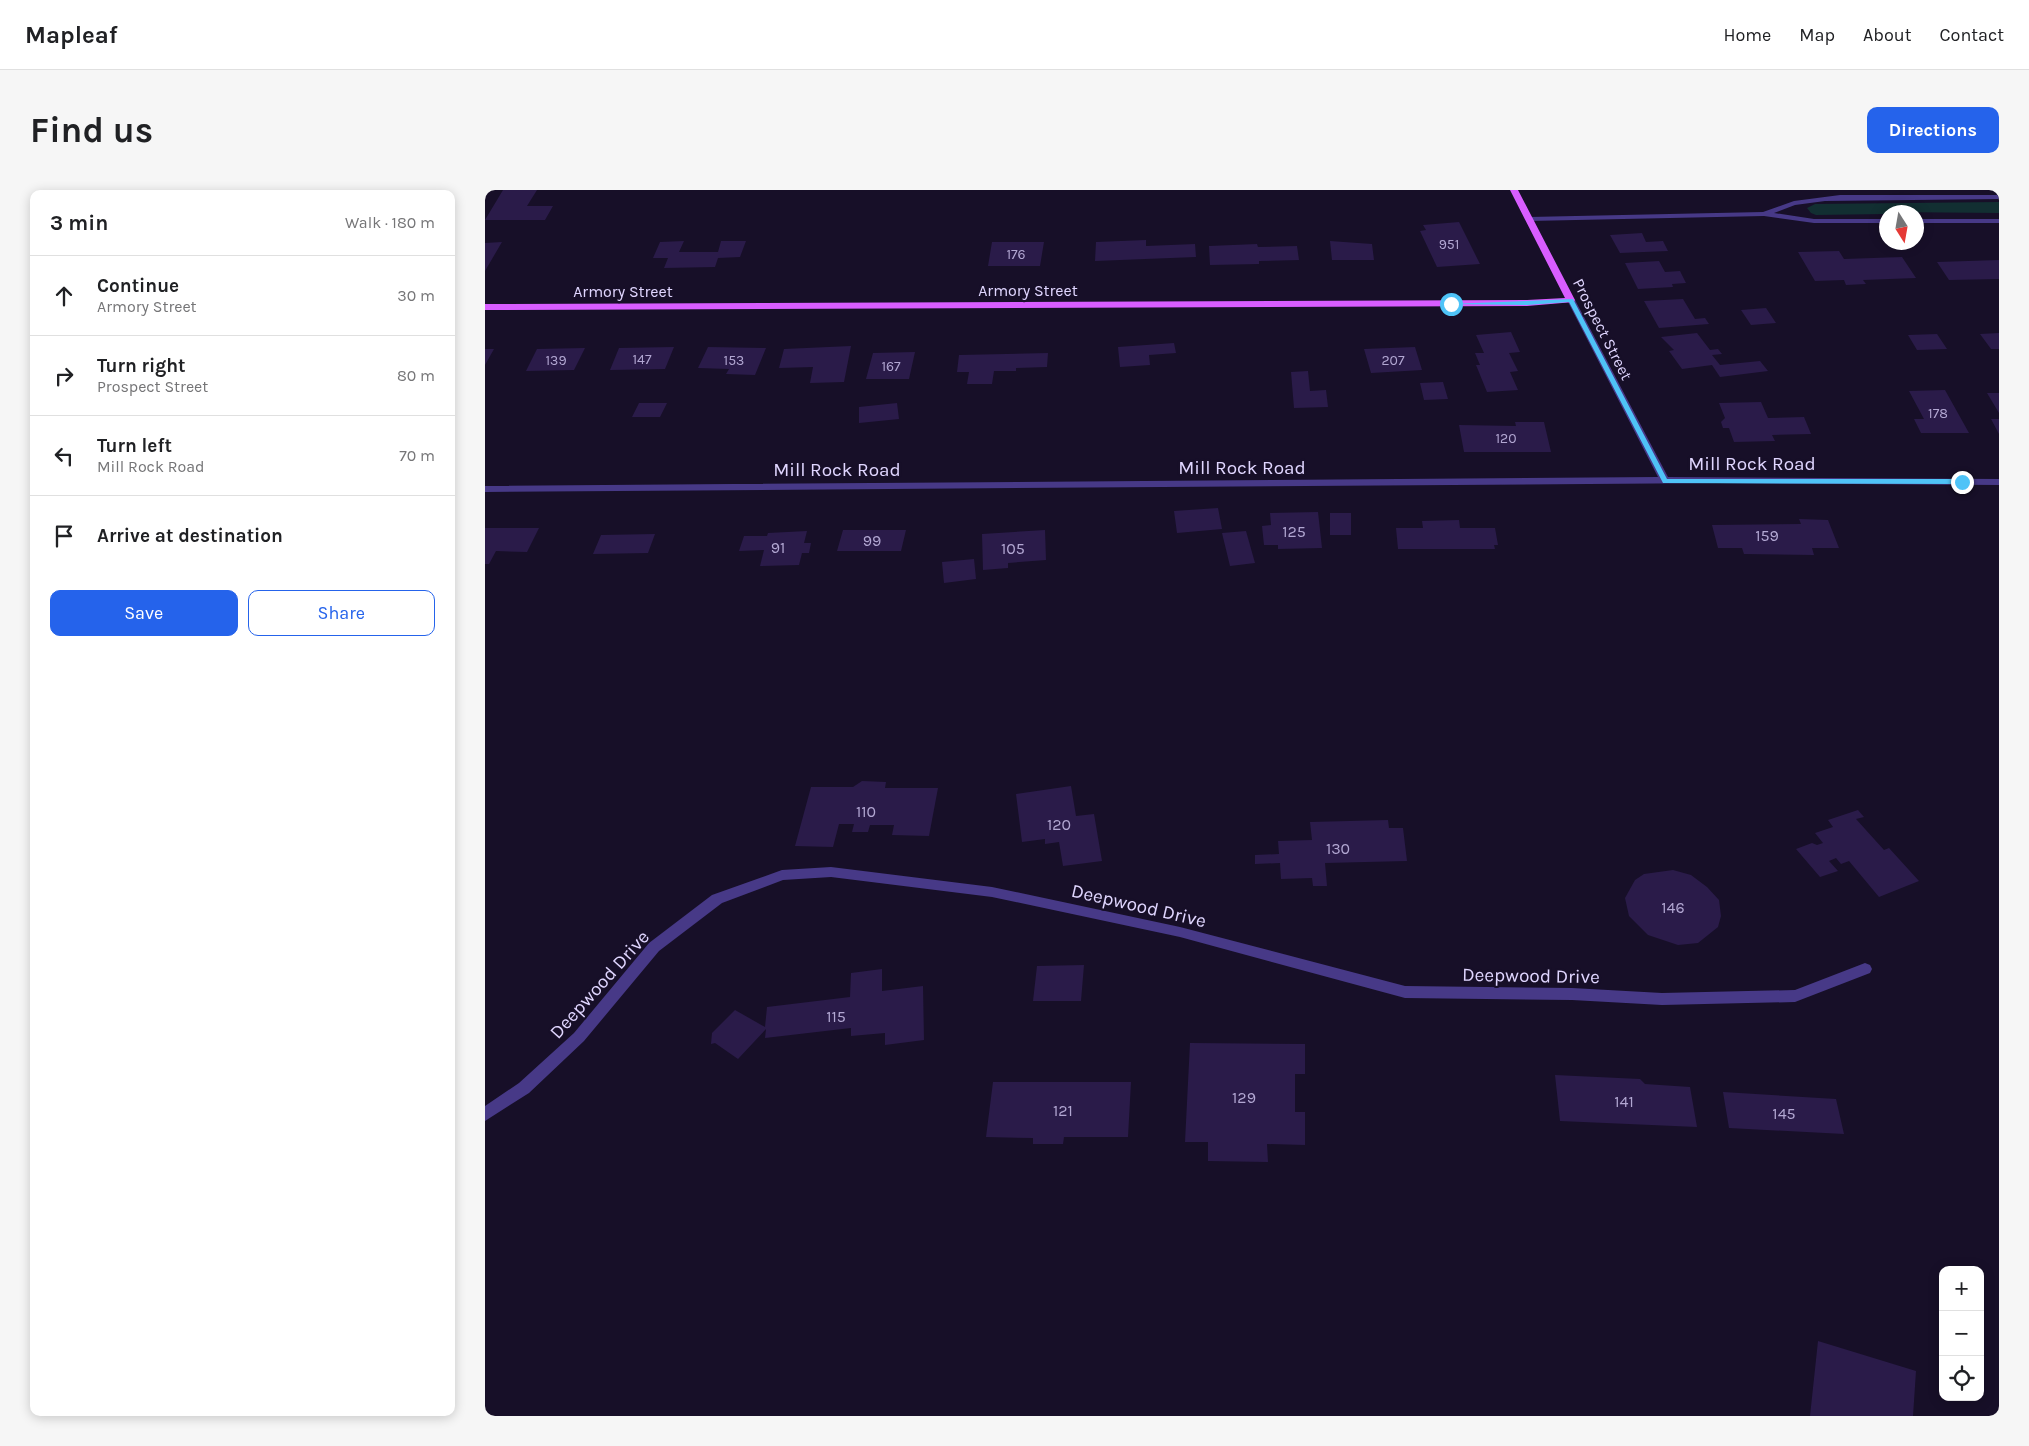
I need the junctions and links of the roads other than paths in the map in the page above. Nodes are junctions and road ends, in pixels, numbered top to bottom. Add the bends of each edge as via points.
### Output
1 (1514, 190) edge
2 (1999, 197) edge
3 (1764, 214) junction
4 (1529, 219) junction
5 (1999, 220) edge
6 (1879, 221) edge
7 (1924, 221) edge
8 (1571, 300) junction
9 (485, 307) edge
10 (1665, 481) junction
11 (1999, 482) edge
12 (485, 489) edge
13 (1865, 969) dead end
14 (485, 1114) edge

1 - 4 main road, Prospect Street
2 - 3 street via 1799,200
3 - 4 street
3 - 6 street via 1814,221
4 - 8 main road, Prospect Street
5 - 7 street
8 - 9 main road, Armory Street via 1527,303
8 - 10 street, Prospect Street
10 - 11 street, Mill Rock Road
10 - 12 street, Mill Rock Road
13 - 14 street, Deepwood Drive via 1795,996 1662,999 1572,994 1405,992 1180,932 992,892 831,872 782,875 717,899 654,947 579,1037 524,1088

